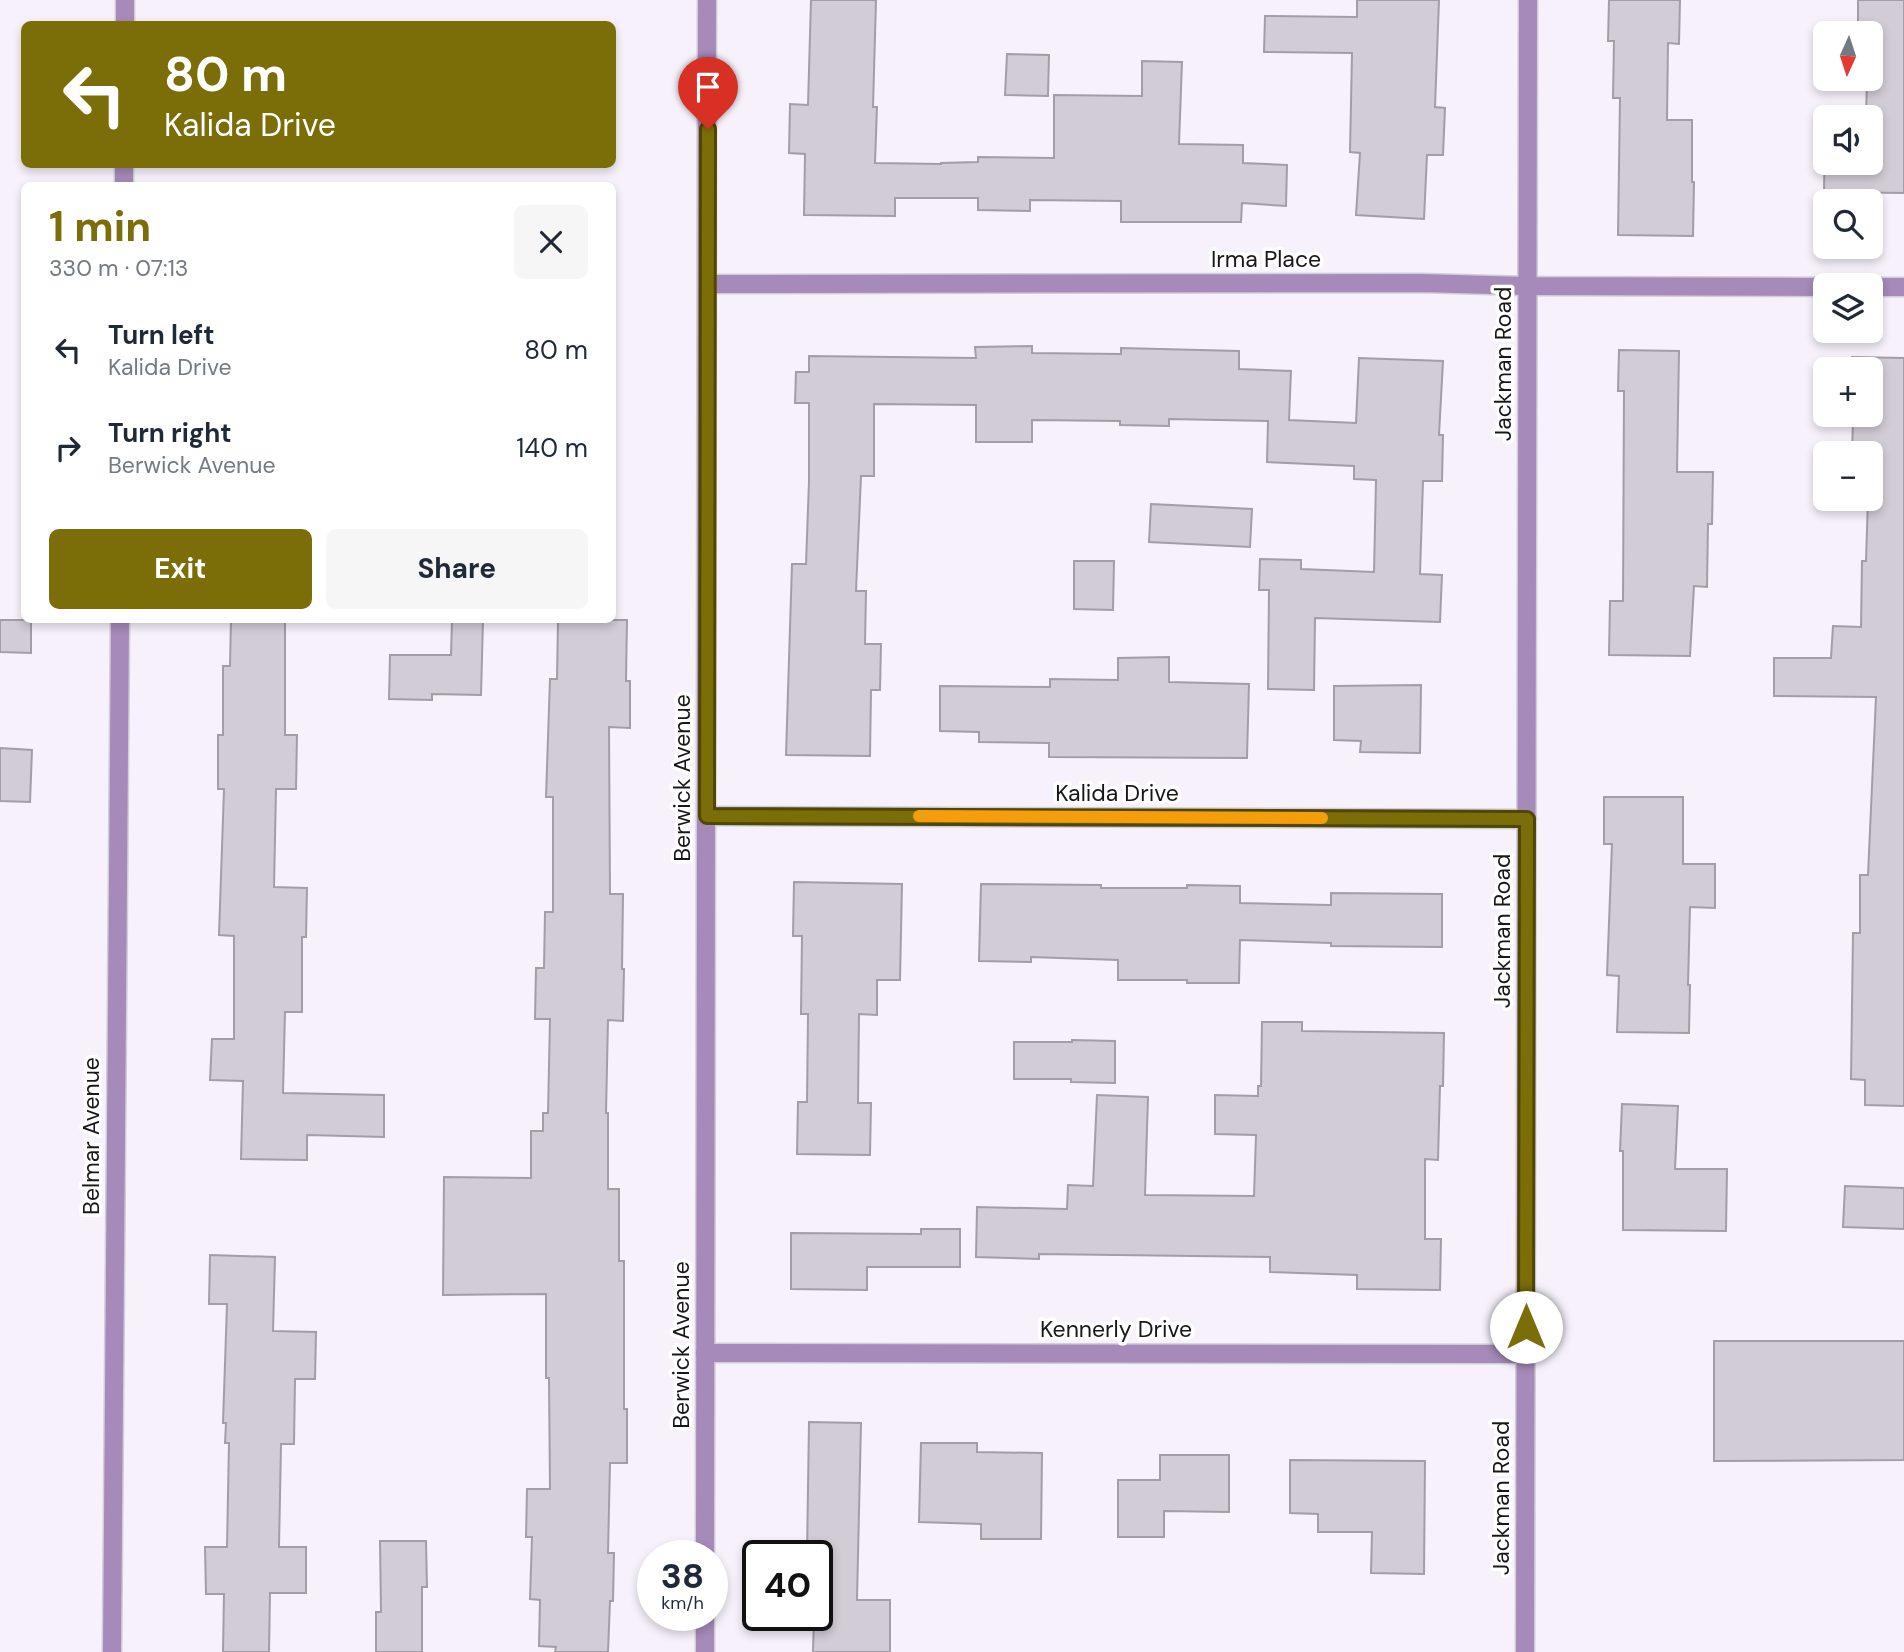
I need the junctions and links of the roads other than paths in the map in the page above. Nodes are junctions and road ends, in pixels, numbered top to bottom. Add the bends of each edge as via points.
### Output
1 (125, 0) edge
2 (707, 0) edge
3 (1528, 0) edge
4 (125, 21) edge
5 (708, 284) junction
6 (1527, 286) junction
7 (1813, 287) edge
8 (1883, 287) edge
9 (1904, 287) edge
10 (120, 623) edge
11 (707, 816) junction
12 (1527, 819) junction
13 (705, 1353) junction
14 (1526, 1354) junction
15 (705, 1540) edge
16 (705, 1631) edge
17 (112, 1652) edge
18 (705, 1652) edge
19 (1525, 1652) edge

1 - 4 street
2 - 5 street, Berwick Avenue
3 - 6 street, Jackman Road
5 - 6 street, Irma Place
5 - 11 street, Berwick Avenue
6 - 7 street, Irma Place
6 - 12 street, Jackman Road
8 - 9 street
10 - 17 street, Belmar Avenue
11 - 12 street, Kalida Drive
11 - 13 street, Berwick Avenue
12 - 14 street, Jackman Road
13 - 14 street, Kennerly Drive
13 - 15 street, Berwick Avenue
14 - 19 street, Jackman Road
16 - 18 street

